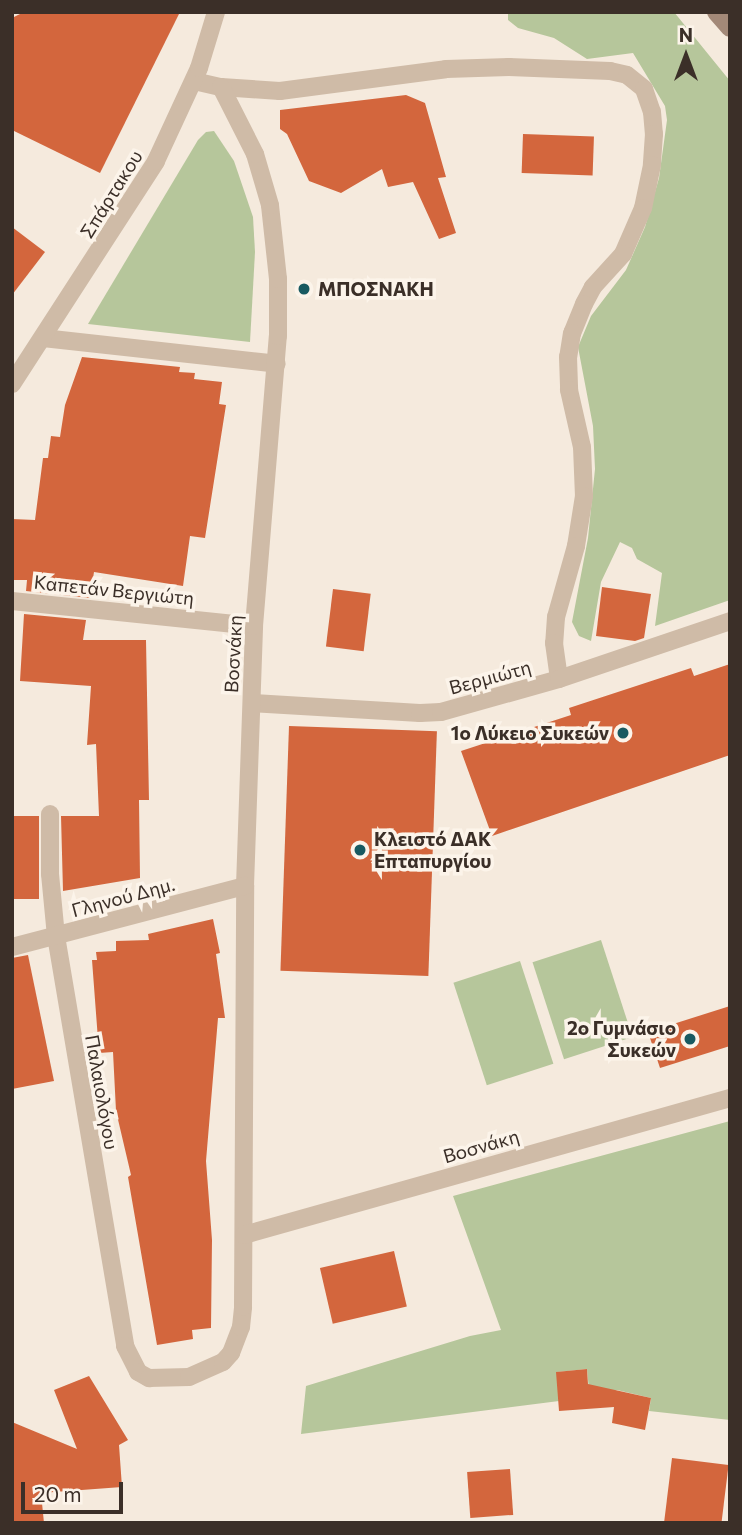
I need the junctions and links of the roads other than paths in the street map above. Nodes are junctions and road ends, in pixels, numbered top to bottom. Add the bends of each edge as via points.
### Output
1 (216, 12) edge
2 (716, 12) edge
3 (730, 28) edge
4 (194, 81) junction
5 (221, 87) junction
6 (43, 338) junction
7 (277, 364) junction
8 (12, 384) edge
9 (12, 601) edge
10 (730, 621) edge
11 (254, 626) junction
12 (559, 679) junction
13 (252, 702) junction
14 (50, 814) dead end
15 (245, 886) junction
16 (56, 936) junction
17 (12, 947) edge
18 (730, 1098) edge
19 (244, 1235) junction
20 (138, 1372) joint

1 - 4 street, Σπάρτακου
2 - 3 main road
4 - 5 street
4 - 6 street, Σπάρτακου via 140,190
5 - 7 street, Βοσνάκη via 255,153 270,205 279,298
5 - 12 street via 303,90 433,70 509,67 610,71 627,75 644,89 654,134 643,208 623,254 588,296 572,333 568,357 569,390 584,462 584,496 556,617
6 - 7 street
6 - 8 street, Σπάρτακου
7 - 11 street, Βοσνάκη
9 - 11 street, Καπετάν Βεργιώτη
10 - 12 street, Βερμιώτη
11 - 13 street, Βοσνάκη
12 - 13 street, Βερμιώτη via 457,708 420,713
13 - 15 street, Βοσνάκη
14 - 16 street, Παλαιολόγου
15 - 16 street, Γληνού Δημ.
15 - 19 street, Βοσνάκη
16 - 17 street, Γληνού Δημ.
16 - 20 street, Παλαιολόγου via 125,1346
18 - 19 street, Βοσνάκη
19 - 20 street, Βοσνάκη via 243,1307 232,1353 189,1377 149,1378

